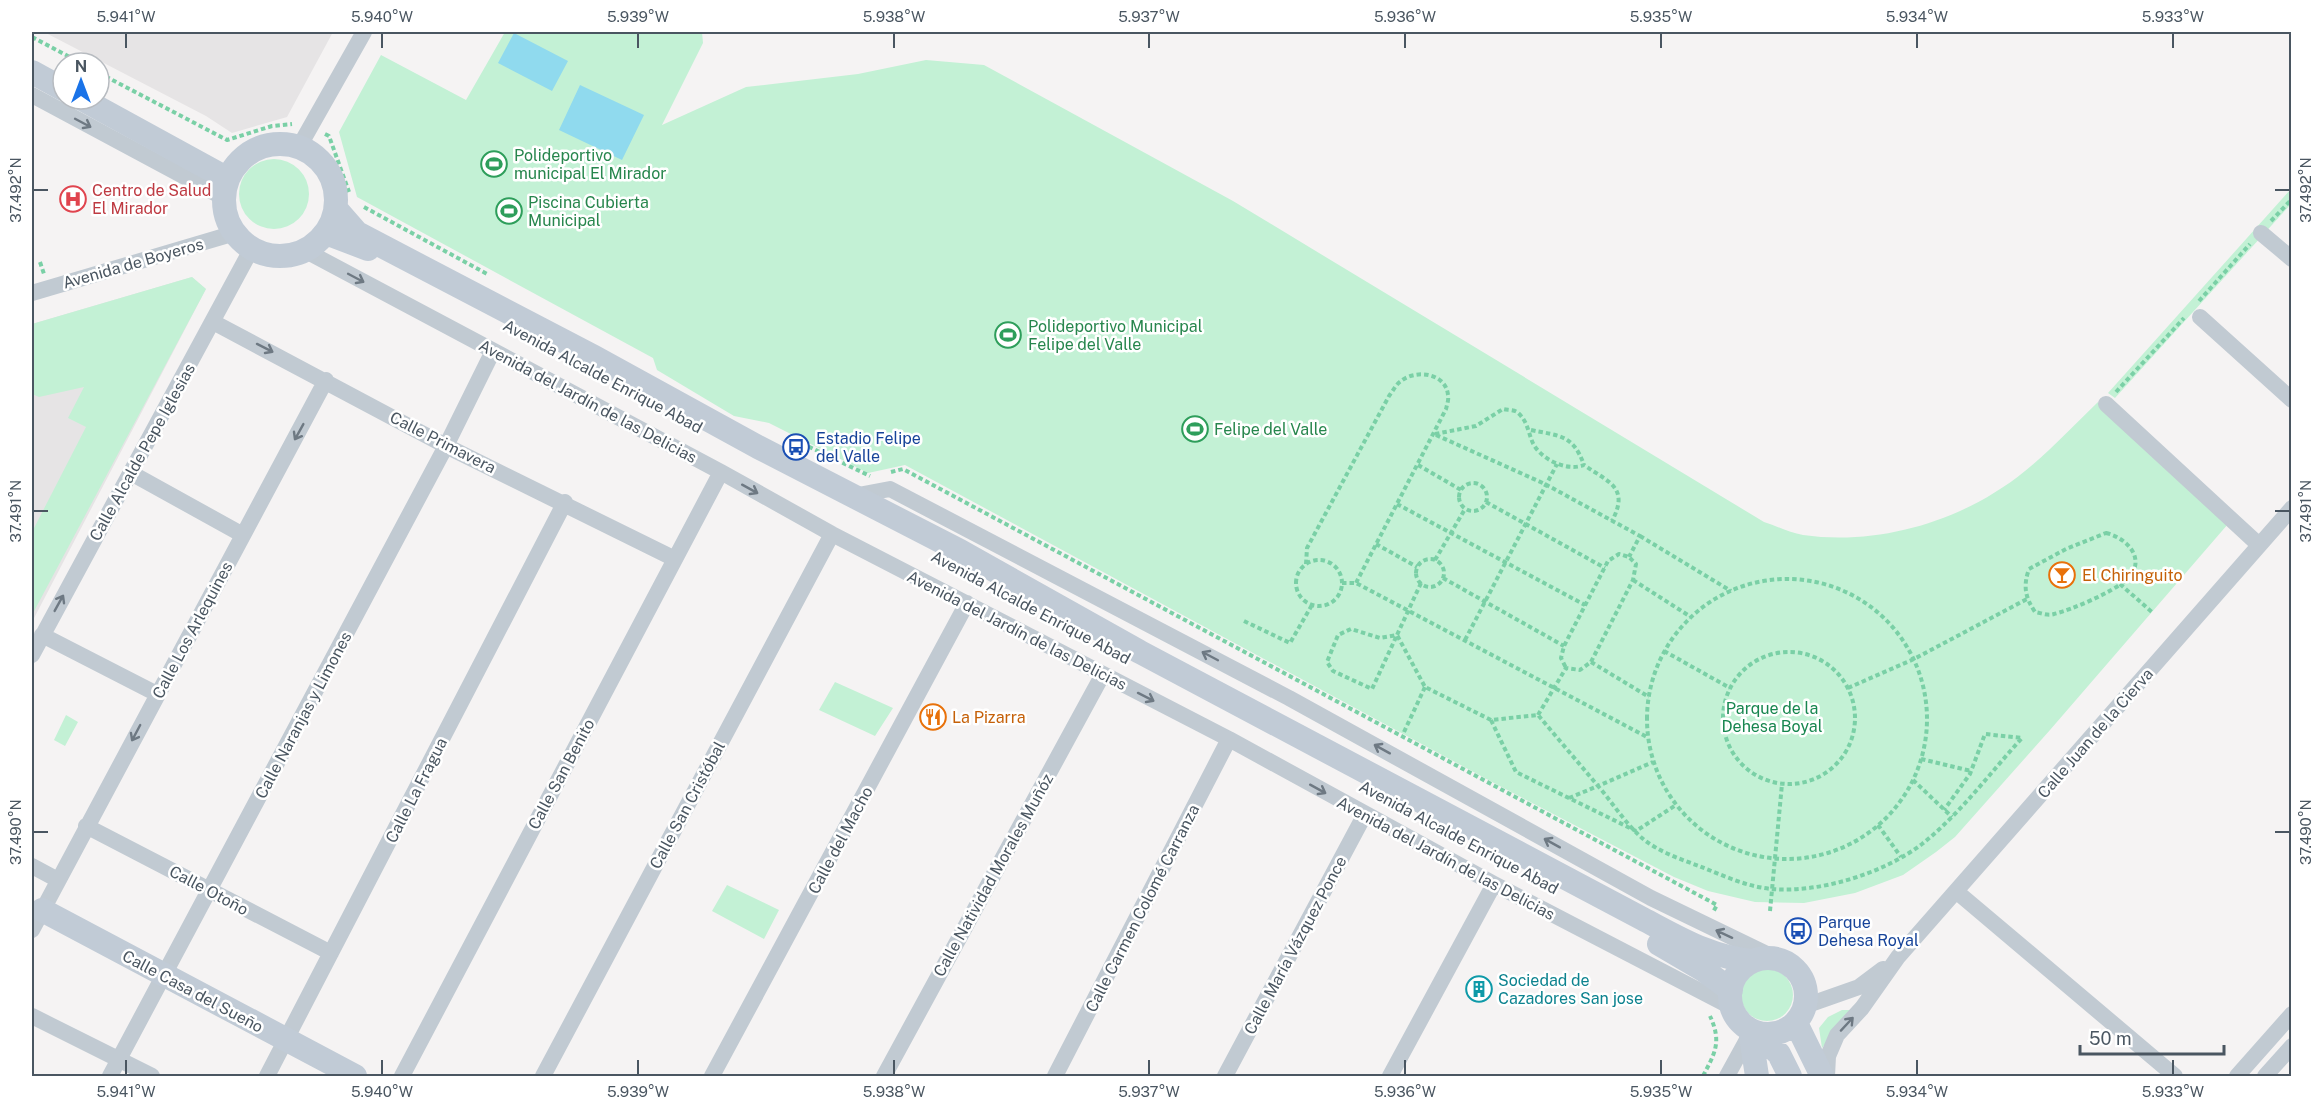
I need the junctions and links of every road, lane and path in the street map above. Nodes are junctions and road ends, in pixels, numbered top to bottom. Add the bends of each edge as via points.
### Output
1 (364, 32) edge
2 (32, 37) edge
3 (58, 51) edge
4 (32, 57) edge
5 (51, 67) edge
6 (32, 72) edge
7 (51, 82) edge
8 (32, 95) edge
9 (111, 101) edge
10 (104, 111) edge
11 (299, 147) junction
12 (229, 181) junction
13 (336, 209) junction
14 (326, 233) junction
15 (2260, 233) dead end
16 (244, 241) junction
17 (304, 250) junction
18 (2292, 259) edge
19 (32, 293) edge
20 (2200, 316) dead end
21 (213, 322) junction
22 (493, 351) junction
23 (326, 380) junction
24 (2292, 400) edge
25 (2106, 404) dead end
26 (1531, 430) junction
27 (1434, 434) junction
28 (446, 446) junction
29 (1557, 464) junction
30 (1418, 465) junction
31 (1584, 465) junction
32 (130, 472) junction
33 (721, 472) junction
34 (1545, 484) junction
35 (1461, 490) junction
36 (853, 496) junction
37 (565, 502) junction
38 (1486, 502) junction
39 (1397, 504) junction
40 (2292, 508) edge
41 (1465, 509) junction
42 (1612, 521) junction
43 (1525, 524) junction
44 (1451, 532) junction
45 (832, 534) junction
46 (243, 535) junction
47 (1640, 536) junction
48 (1376, 544) junction
49 (2259, 545) junction
50 (1629, 557) junction
51 (675, 559) junction
52 (1435, 560) junction
53 (1505, 562) junction
54 (1306, 564) junction
55 (1418, 567) junction
56 (1605, 568) junction
57 (1443, 578) junction
58 (1633, 580) junction
59 (1342, 583) junction
60 (1356, 583) junction
61 (1421, 583) junction
62 (2120, 584) junction
63 (1731, 591) junction
64 (2027, 599) junction
65 (1485, 602) junction
66 (968, 603) junction
67 (1312, 605) junction
68 (1585, 605) junction
69 (1408, 610) junction
70 (2153, 613) dead end
71 (1691, 617) junction
72 (1244, 621) dead end
73 (42, 635) junction
74 (1397, 635) junction
75 (1465, 640) junction
76 (1564, 646) junction
77 (1664, 651) junction
78 (32, 655) edge
79 (1914, 659) junction
80 (1591, 662) junction
81 (1566, 668) junction
82 (1103, 674) junction
83 (1425, 687) junction
84 (1554, 688) junction
85 (1730, 688) junction
86 (1848, 688) junction
87 (157, 694) junction
88 (1649, 697) junction
89 (1538, 715) junction
90 (1491, 720) junction
91 (1404, 732) dead end
92 (1648, 737) junction
93 (1229, 739) junction
94 (1921, 759) junction
95 (1653, 762) junction
96 (1971, 771) junction
97 (1913, 780) junction
98 (1782, 784) junction
99 (1598, 786) junction
100 (1569, 798) junction
101 (1676, 805) junction
102 (1944, 810) junction
103 (1365, 814) junction
104 (1952, 817) junction
105 (1878, 825) junction
106 (86, 826) junction
107 (1636, 831) junction
108 (1775, 857) junction
109 (1901, 857) junction
110 (32, 866) edge
111 (58, 880) junction
112 (1494, 884) junction
113 (1773, 889) junction
114 (210, 890) junction
115 (1958, 892) junction
116 (1770, 911) dead end
117 (35, 915) edge
118 (331, 953) junction
119 (1898, 957) junction
120 (1777, 959) junction
121 (1753, 961) junction
122 (164, 977) junction
123 (1731, 999) junction
124 (2292, 1014) edge
125 (1800, 1015) junction
126 (32, 1016) edge
127 (1753, 1033) junction
128 (286, 1040) junction
129 (2292, 1046) edge
130 (119, 1060) junction
131 (110, 1077) edge
132 (152, 1077) edge
133 (267, 1077) edge
134 (355, 1077) edge
135 (402, 1077) edge
136 (543, 1077) edge
137 (712, 1077) edge
138 (884, 1077) edge
139 (1055, 1077) edge
140 (1225, 1077) edge
141 (1390, 1077) edge
142 (1727, 1077) edge
143 (1757, 1077) edge
144 (1790, 1077) edge
145 (1825, 1077) edge
146 (2175, 1077) edge
147 (2237, 1077) edge
148 (2265, 1077) edge

1 - 11 street
2 - 3 path
4 - 5 main road
6 - 7 main road
8 -> 12 street
9 - 12 main road
10 - 12 main road
11 - 12 main road via 279,144 247,154
11 - 13 main road via 323,164 332,177
12 - 16 main road via 227,217
13 - 14 main road
13 - 36 main road, Avenida Alcalde Enrique Abad via 357,233
14 - 17 main road
14 - 123 main road, Avenida Alcalde Enrique Abad via 354,242 1613,918 1703,969
15 - 18 street
16 - 17 main road via 269,255
16 - 19 street, Avenida de Boyeros
16 - 21 street, Calle Alcalde Pepe Iglesias
17 -> 22 street, Avenida del Jardín de las Delicias
20 - 24 street
21 -> 23 street, Calle Primavera
21 - 32 street, Calle Alcalde Pepe Iglesias
22 - 28 street, Calle Naranjas y Limones
22 - 33 street, Avenida del Jardín de las Delicias
23 - 28 street, Calle Primavera
23 -> 46 street, Calle Los Arlequines
25 - 49 street
26 - 27 path via 1517,412 1503,409 1476,426
26 - 29 path via 1532,441
26 - 31 path via 1559,434 1580,453
27 - 30 path
27 - 34 path
27 - 54 path via 1446,409 1448,394 1442,381 1427,374 1400,381 1307,548
28 - 37 street, Calle Primavera
28 - 114 street, Calle Naranjas y Limones
29 - 31 path
29 - 34 path
30 - 35 path
30 - 39 path
31 - 42 path via 1611,481 1618,493 1619,508
32 - 46 street
73 -> 32 street, Calle Alcalde Pepe Iglesias
33 -> 45 street, Avenida del Jardín de las Delicias
33 - 51 street, Calle San Benito
34 - 42 path
34 - 43 path
35 - 38 path via 1468,484 1477,484 1486,493
35 - 41 path via 1459,499
120 -> 36 street via 1651,898 1289,698 890,489
36 - 121 main road, Avenida Alcalde Enrique Abad via 1642,919 1706,951 1728,959
37 - 51 street, Calle Primavera
37 - 118 street, Calle La Fragua
38 - 41 path via 1477,511
38 - 43 path
39 - 44 path
39 - 48 path
40 - 49 street, Calle Juan de la Cierva
41 - 44 path
42 - 47 path
43 - 53 path
43 - 56 path
44 - 52 path
44 - 53 path
45 - 66 street, Avenida del Jardín de las Delicias
45 - 136 street, Calle San Cristóbal
46 - 87 street, Calle Los Arlequines
47 - 50 path
47 - 63 path
48 - 55 path
48 - 60 path
49 - 115 street, Calle Juan de la Cierva
50 - 56 path via 1619,554
50 - 58 path via 1636,564
51 - 135 street, Calle San Benito
52 - 55 path via 1426,559
52 - 57 path via 1442,566
53 - 65 path
53 - 68 path
54 - 59 path via 1328,561 1340,572
54 - 67 path via 1298,576 1297,590
55 - 61 path
56 - 68 path
57 - 61 path via 1431,586
57 - 65 path
58 - 71 path
58 - 80 path
59 - 60 path
59 - 67 path via 1340,595 1334,601
60 - 69 path
61 - 69 path
62 - 64 path via 2051,615 2036,612
62 - 64 path via 2135,567 2132,547 2121,536 2106,532 2029,569 2024,581
62 - 70 path
63 - 71 path
63 - 79 path via 1766,581 1801,580 1836,588 1868,605 1894,629
64 - 79 path
65 - 75 path
65 - 76 path
66 - 82 street, Avenida del Jardín de las Delicias
66 - 137 street, Calle del Macho
67 - 72 path via 1290,643
68 - 76 path
69 - 74 path
69 - 75 path
71 - 77 path
73 - 78 street, Calle Alcalde Pepe Iglesias
73 - 87 street
74 - 74 path via 1372,689 1332,671 1327,662 1338,635 1352,629 1380,638
74 - 83 path
75 - 84 path
76 - 81 path via 1561,658
77 - 85 path
77 - 88 path
79 - 86 path
79 - 94 path via 1924,689 1928,720
80 - 81 path via 1580,670
80 - 88 path
81 - 84 path
82 -> 93 street, Avenida del Jardín de las Delicias
82 - 138 street, Calle Natividad Morales Muñóz
83 - 90 path
83 - 91 path
84 - 89 path
84 - 92 path
85 - 86 path via 1742,671 1759,659 1799,653 1827,665
85 - 98 path via 1723,708 1723,729 1730,749 1743,766 1761,778
86 - 98 path via 1854,707 1849,746 1821,776 1802,783
87 -> 106 street, Calle Los Arlequines
88 - 92 path
89 - 90 path
89 - 99 path
90 - 100 path via 1516,772
92 - 95 path
93 -> 103 street, Avenida del Jardín de las Delicias
93 - 139 street, Calle Carmen Colomé Carranza
94 - 96 path
94 - 97 path
95 - 99 path
95 - 101 path
96 - 102 path
96 - 104 path via 1985,734 2022,738
97 - 102 path
97 - 105 path via 1896,807
98 - 108 path
99 - 100 path
99 - 107 path
100 - 107 path
101 - 107 path
101 - 108 path via 1698,827 1725,844 1755,855
102 - 104 path
103 - 112 street, Avenida del Jardín de las Delicias
103 - 140 street, Calle María Vázquez Ponce
104 - 109 path
105 - 108 path via 1847,846 1817,855
105 - 109 path
106 - 111 street, Calle Los Arlequines
106 - 114 street, Calle Otoño
107 - 113 path via 1676,857 1742,882
108 - 113 path
109 - 113 path via 1887,867 1846,880
110 - 111 street
111 - 117 street, Calle Los Arlequines
112 - 123 street, Avenida del Jardín de las Delicias
112 - 141 street
113 - 116 path
114 - 118 street, Calle Otoño
114 - 122 street, Calle Naranjas y Limones
115 - 119 street, Calle Juan de la Cierva
115 - 146 street
117 - 122 main road, Calle Casa del Sueño
118 - 128 street, Calle La Fragua
119 - 125 street via 1859,987
145 -> 119 street via 1837,1035 1862,1008
120 - 121 main road
120 - 125 main road via 1798,972 1805,989
121 - 123 main road via 1736,976
122 - 128 main road, Calle Casa del Sueño
122 - 130 street, Calle Naranjas y Limones
123 - 127 main road via 1735,1016
124 - 147 street
125 - 127 main road via 1785,1031 1773,1035
125 - 145 main road
126 - 130 street
127 - 142 street
127 - 143 main road
127 - 144 main road via 1779,1054
128 - 133 street, Calle La Fragua
128 - 134 main road, Calle Casa del Sueño
129 - 148 street
130 - 131 street, Calle Naranjas y Limones
130 - 132 street

